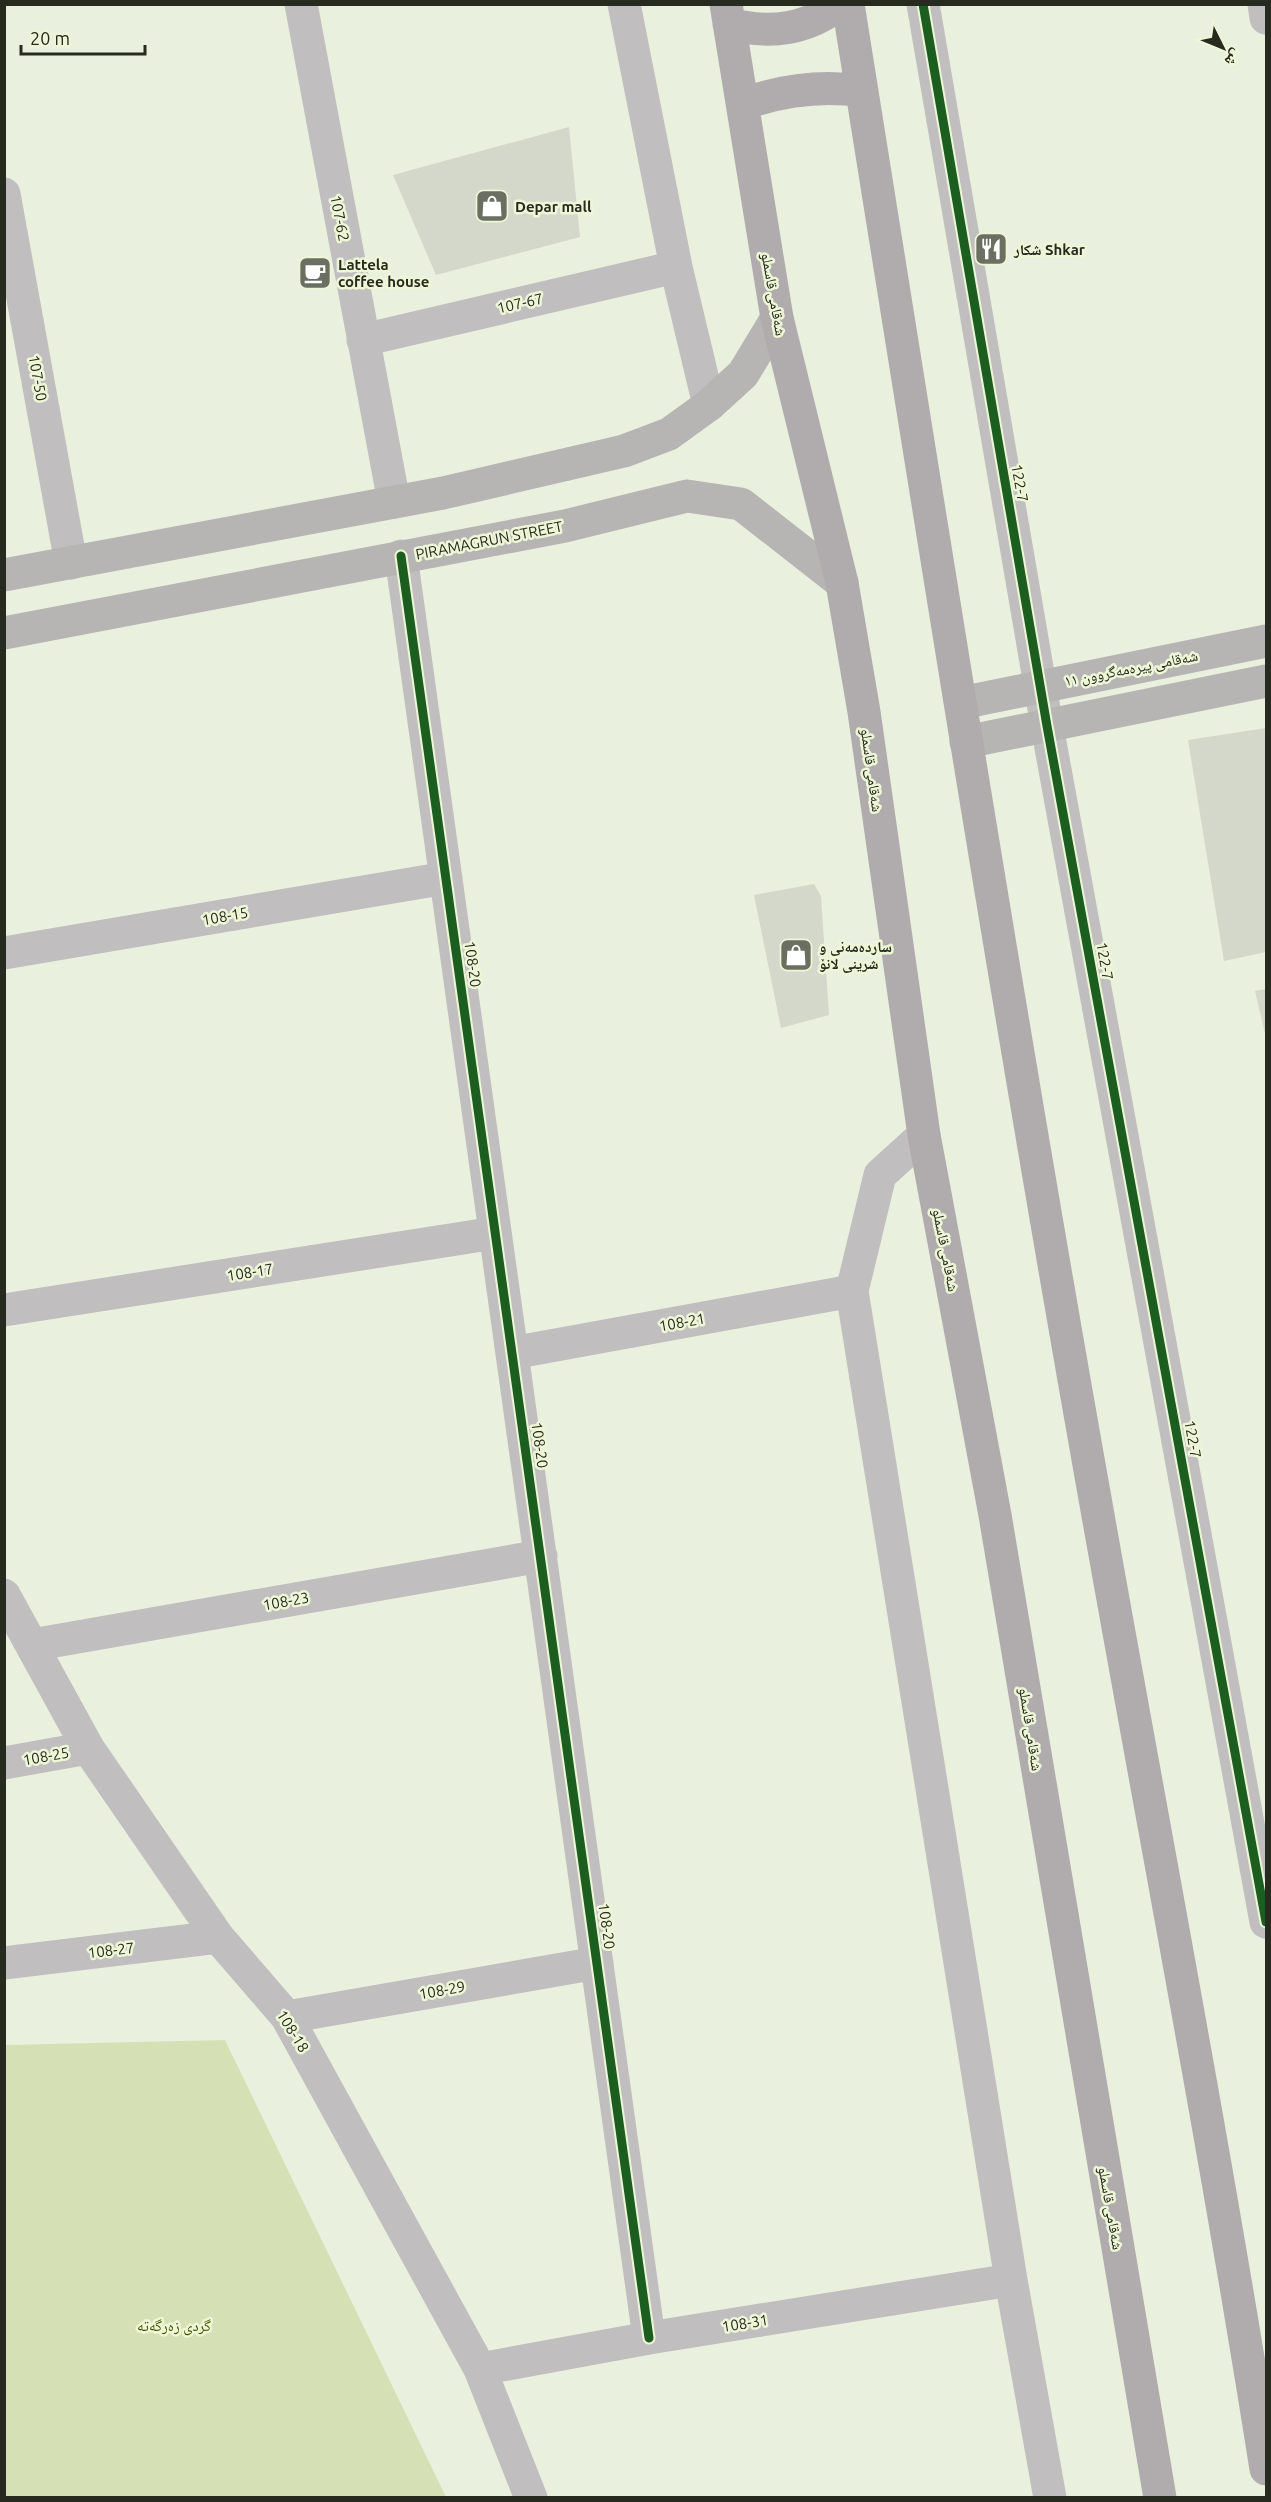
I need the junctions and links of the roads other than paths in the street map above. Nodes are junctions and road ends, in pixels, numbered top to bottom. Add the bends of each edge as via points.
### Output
1 (300, 4) edge
2 (624, 4) edge
3 (839, 4) edge
4 (848, 4) edge
5 (923, 4) edge
6 (1264, 4) edge
7 (728, 14) edge
8 (1266, 18) edge
9 (862, 91) junction
10 (743, 104) junction
11 (4, 194) edge
12 (8, 238) edge
13 (676, 267) junction
14 (777, 318) junction
15 (363, 340) junction
16 (709, 405) junction
17 (394, 502) junction
18 (401, 556) junction
19 (71, 562) junction
20 (4, 575) edge
21 (842, 583) junction
22 (4, 633) edge
23 (1266, 641) edge
24 (1266, 681) edge
25 (1040, 687) junction
26 (961, 703) junction
27 (1047, 726) junction
28 (966, 742) junction
29 (446, 878) junction
30 (4, 953) edge
31 (924, 1135) junction
32 (495, 1233) junction
33 (852, 1291) junction
34 (4, 1310) edge
35 (512, 1353) junction
36 (541, 1556) junction
37 (4, 1595) edge
38 (32, 1645) junction
39 (88, 1748) junction
40 (4, 1763) edge
41 (1266, 1922) edge
42 (218, 1937) junction
43 (4, 1963) edge
44 (597, 1963) junction
45 (287, 2017) junction
46 (1011, 2280) junction
47 (649, 2338) junction
48 (480, 2369) junction
49 (1266, 2469) edge
50 (531, 2498) edge
51 (1050, 2498) edge
52 (1161, 2498) edge

1 - 15 street, 107-62
2 - 13 street
3 - 7 main road via 812,22 771,31
4 - 9 main road
5 - 25 street, 122-7
6 - 8 street
7 - 10 main road, شەقامی قاسملو
9 - 10 main road via 814,88
9 - 26 main road
10 - 14 main road, شەقامی قاسملو
11 - 12 street, 107-50
12 - 19 street, 107-50
13 - 15 street, 107-67
13 - 16 street
14 - 16 main road via 743,374
14 - 21 main road, شەقامی قاسملو
15 - 17 street, 107-62
16 - 17 main road via 669,434 624,451
17 - 19 main road
18 - 21 main road, PIRAMAGRUN STREET via 565,526 687,496 741,504
18 - 22 main road, PIRAMAGRUN STREET
18 - 29 street, 108-20
19 - 20 main road
21 - 31 main road, شەقامی قاسملو
23 - 25 main road, شەقامی پیرەمەگروون ١١
24 - 27 main road
25 - 26 main road, شەقامی پیرەمەگروون ١١
25 - 27 street, 122-7
26 - 28 main road
27 - 28 main road
27 - 41 street, 122-7
28 - 49 main road via 1095,1502 1221,2190
29 - 30 street, 108-15
29 - 32 street, 108-20
31 - 33 street via 880,1175
31 - 52 main road, شەقامی قاسملو via 995,1515
32 - 34 street, 108-17
32 - 35 street, 108-20
33 - 35 street, 108-21
33 - 46 street
35 - 36 street, 108-20
36 - 38 street, 108-23
36 - 44 street, 108-20
37 - 38 street, 108-18
38 - 39 street, 108-18
39 - 40 street, 108-25
39 - 42 street, 108-18
42 - 43 street, 108-27
42 - 45 street, 108-18
44 - 45 street, 108-29
44 - 47 street, 108-20
45 - 48 street, 108-18
46 - 47 street, 108-31
46 - 51 street
47 - 48 street, 108-31
48 - 50 street, 108-18

